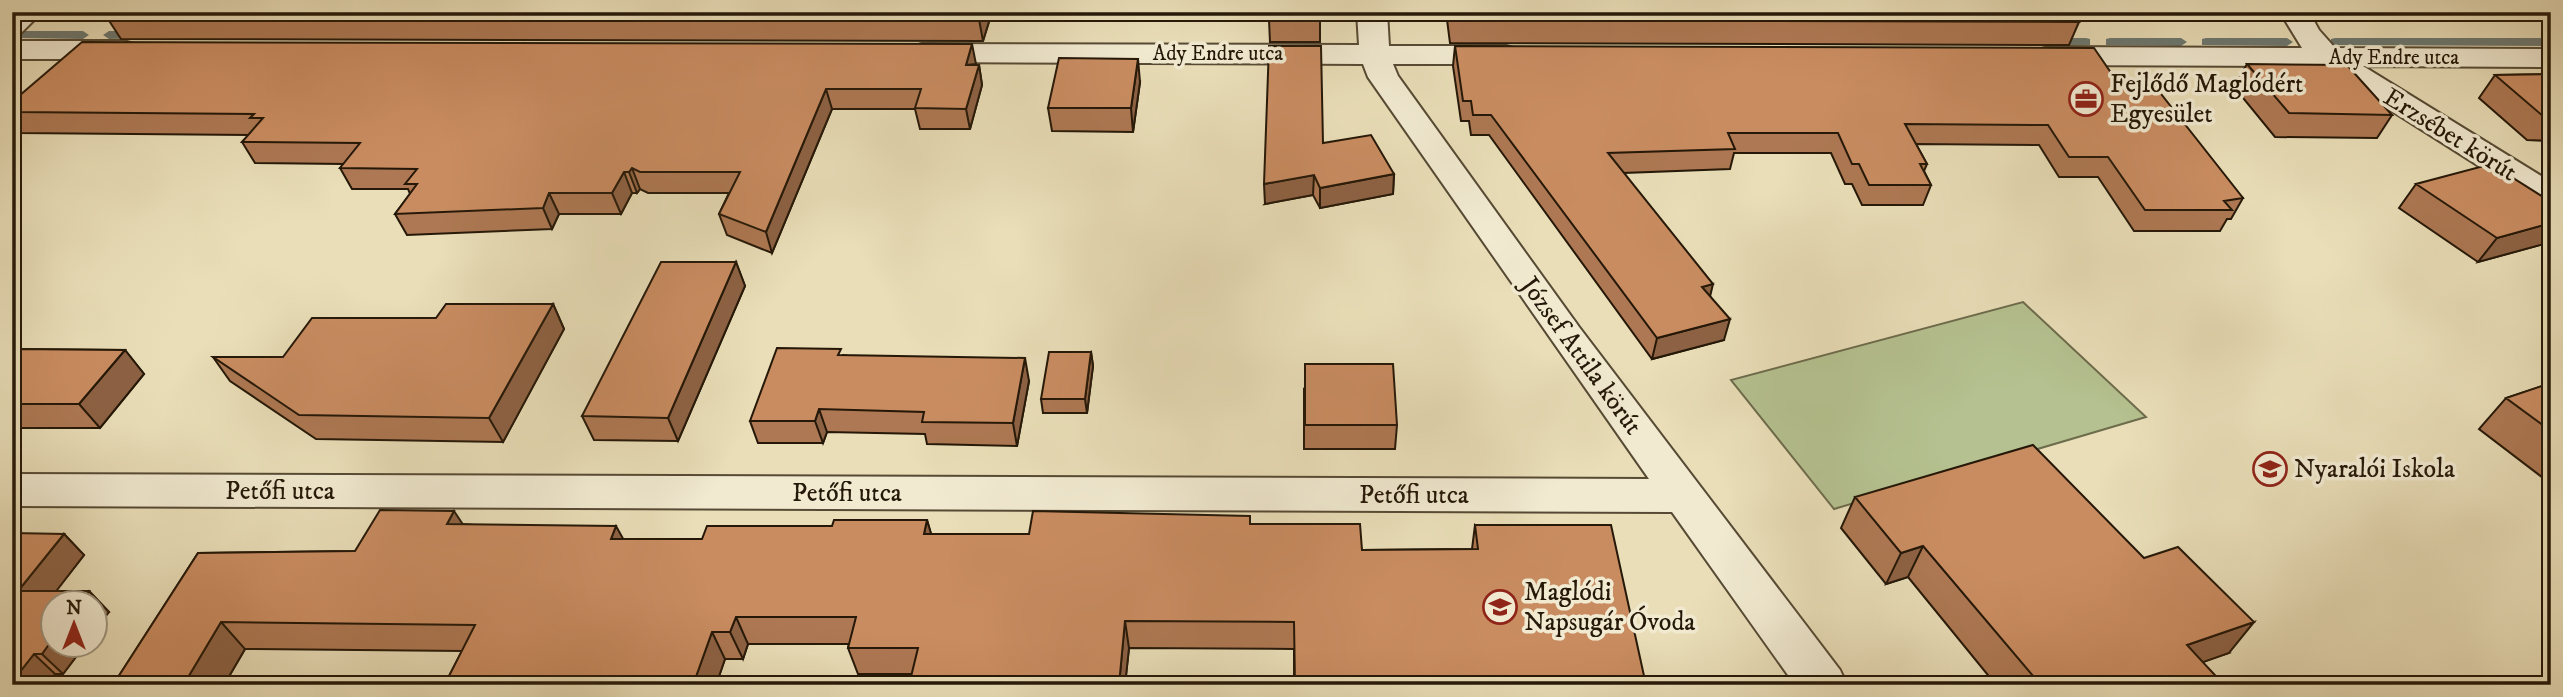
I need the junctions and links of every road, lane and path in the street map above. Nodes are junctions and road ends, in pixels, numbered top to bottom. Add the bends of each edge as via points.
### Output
1 (28, 12) edge
2 (1372, 12) edge
3 (2294, 12) edge
4 (12, 26) edge
5 (12, 50) edge
6 (151, 50) edge
7 (900, 53) edge
8 (1375, 55) junction
9 (1539, 55) edge
10 (2023, 56) edge
11 (2327, 57) junction
12 (2551, 58) edge
13 (2551, 197) edge
14 (12, 490) edge
15 (1683, 496) junction
16 (1823, 685) edge

1 - 4 street
2 - 8 street, József Attila körút
3 - 11 street, Erzsébet körút
5 - 6 street
7 - 8 street, Ady Endre utca
8 - 9 street, Ady Endre utca
8 - 15 street, József Attila körút via 1383,77
10 - 11 street, Ady Endre utca
11 - 12 street, Ady Endre utca
11 - 13 street, Erzsébet körút
14 - 15 street, Petőfi utca
15 - 16 street, József Attila körút

